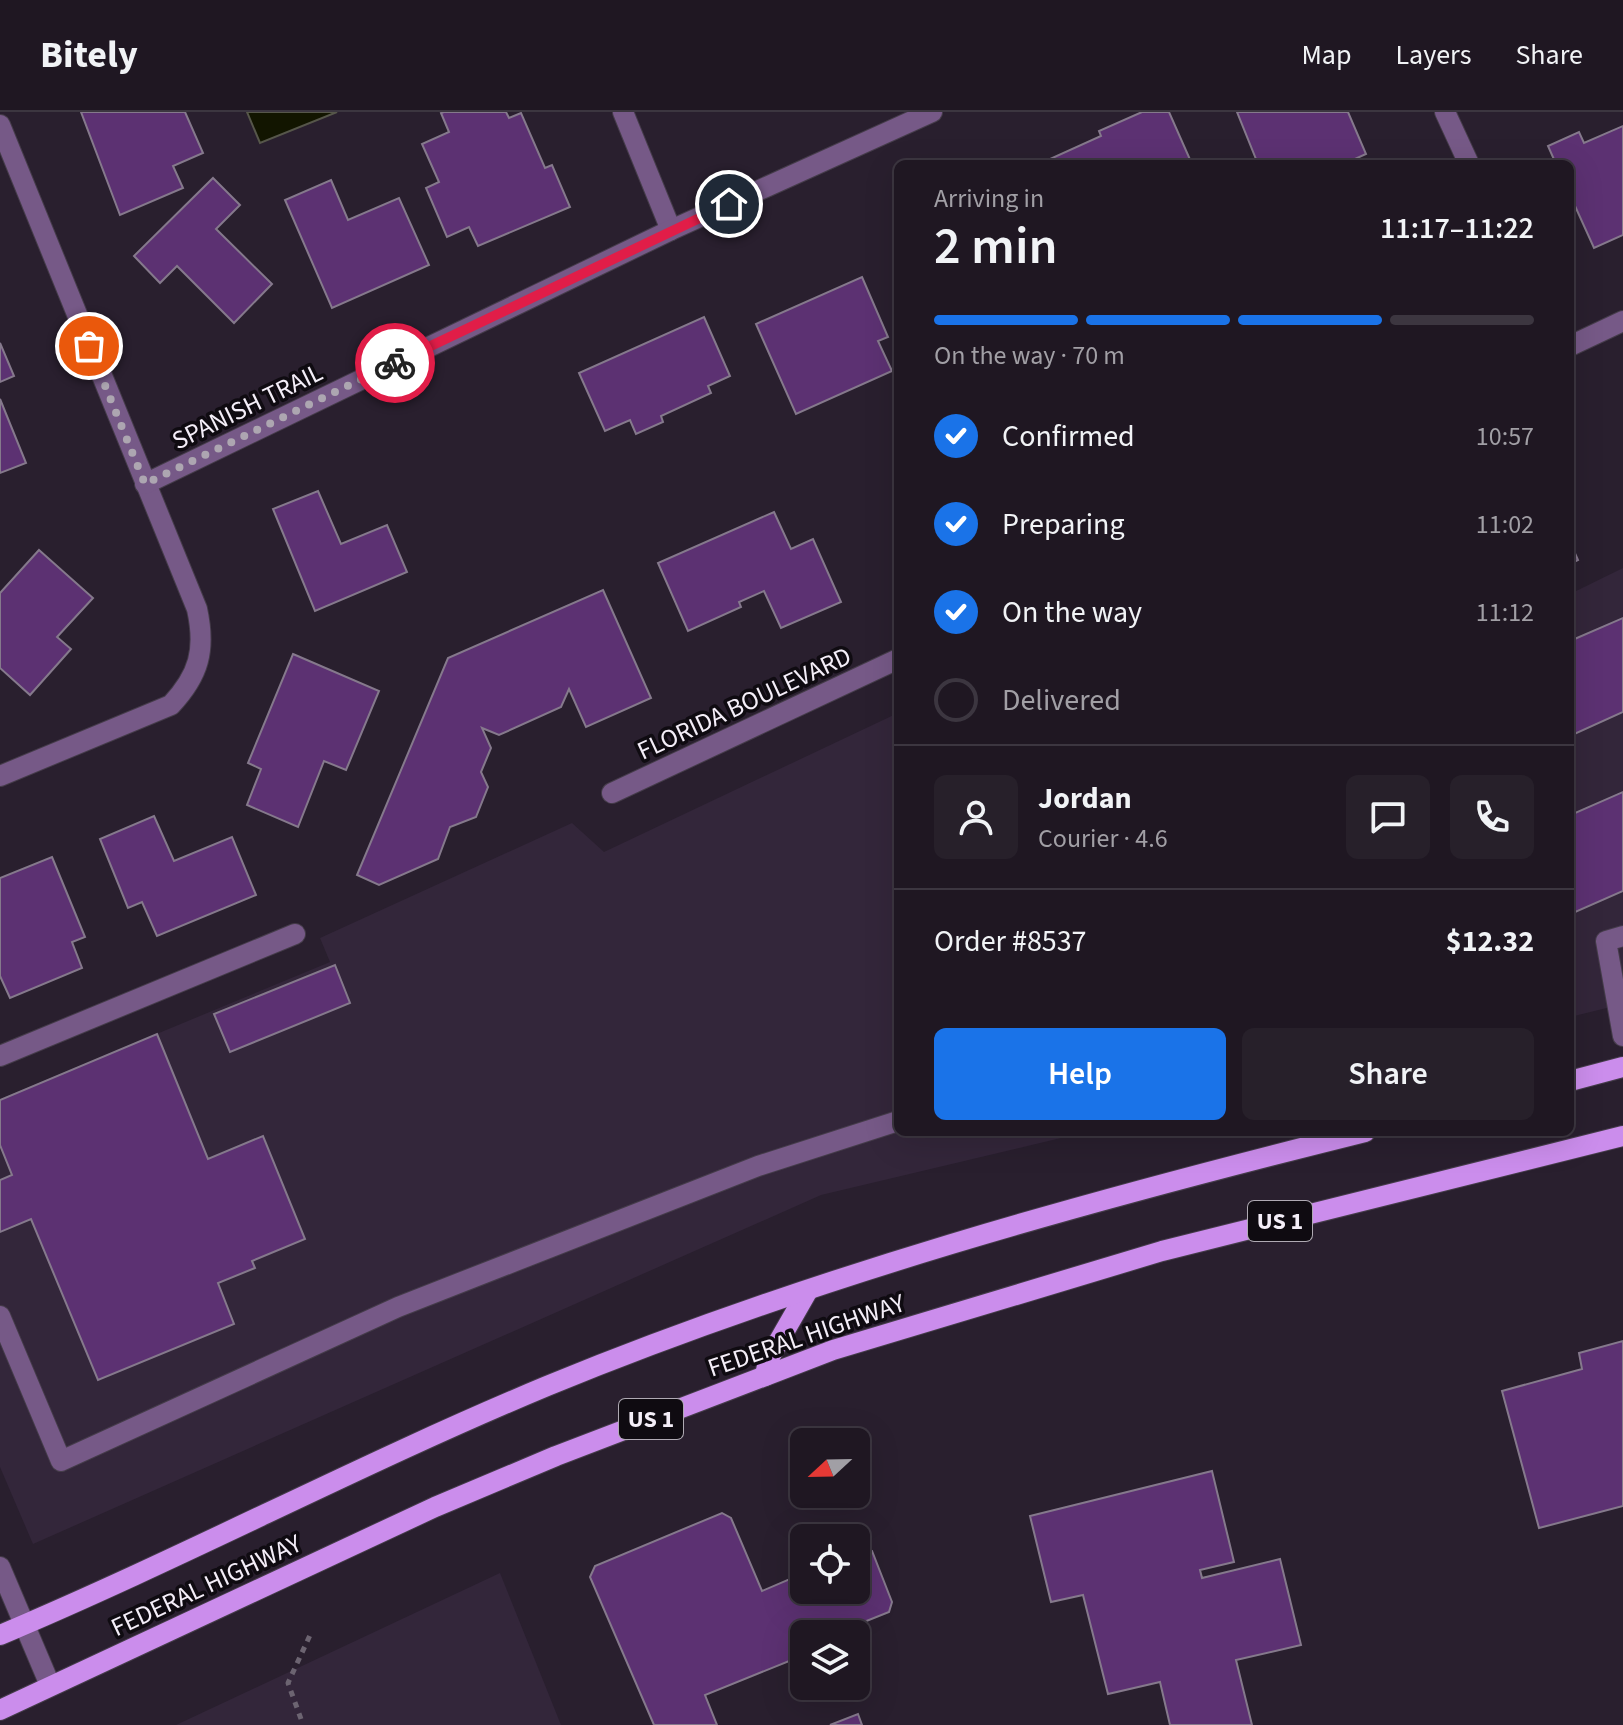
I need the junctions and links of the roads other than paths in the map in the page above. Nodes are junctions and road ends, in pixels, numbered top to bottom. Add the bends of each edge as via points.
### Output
1 (623, 112) edge
2 (932, 112) edge
3 (1445, 112) edge
4 (0, 125) edge
5 (1467, 160) edge
6 (671, 230) junction
7 (1623, 321) edge
8 (1574, 344) edge
9 (145, 484) junction
10 (894, 661) edge
11 (0, 776) edge
12 (612, 793) dead end
13 (295, 934) dead end
14 (1623, 936) edge
15 (1623, 1036) edge
16 (0, 1056) edge
17 (1623, 1067) edge
18 (1574, 1080) edge
19 (894, 1122) edge
20 (1350, 1136) edge
21 (1623, 1136) edge
22 (807, 1292) junction
23 (0, 1316) edge
24 (765, 1376) junction
25 (0, 1567) edge
26 (24, 1625) junction
27 (0, 1635) edge
28 (50, 1685) junction
29 (0, 1710) edge

1 - 6 street
2 - 6 street, SPANISH TRAIL
3 - 5 street
4 - 9 street
6 - 9 street, SPANISH TRAIL
7 - 8 street
9 - 11 street via 203,635 200,662 189,686 171,705
10 - 12 street, FLORIDA BOULEVARD
13 - 16 street
14 - 15 street via 1606,941
17 - 18 main road
19 - 23 street via 758,1166 398,1307 61,1461
20 - 22 main road, FEDERAL HIGHWAY / US 1 via 1028,1219
21 - 24 main road, FEDERAL HIGHWAY / US 1 via 1162,1251 940,1316
22 - 24 main road via 768,1360
22 - 26 main road, FEDERAL HIGHWAY / US 1 via 547,1386
24 - 28 main road, FEDERAL HIGHWAY / US 1 via 435,1507
25 - 26 street
26 - 27 main road, FEDERAL HIGHWAY / US 1
26 - 28 street
28 - 29 main road, FEDERAL HIGHWAY / US 1

